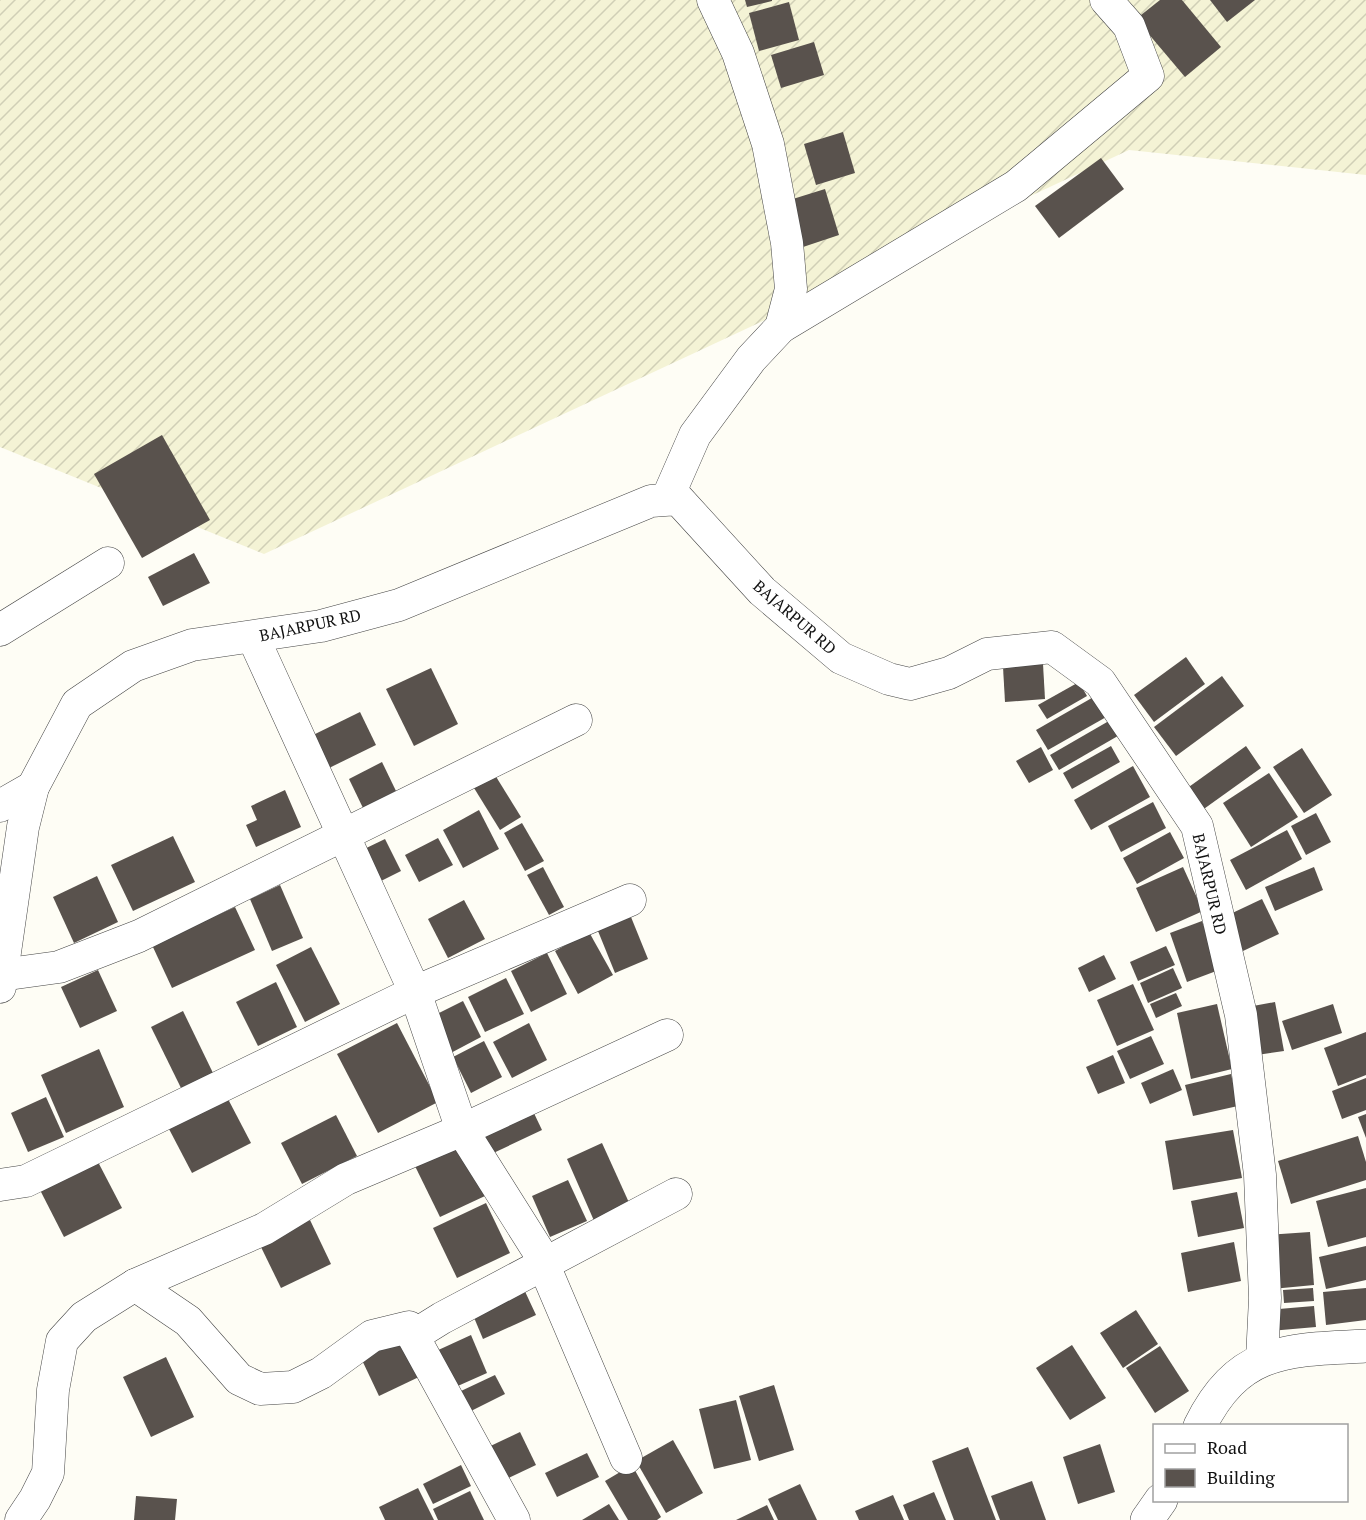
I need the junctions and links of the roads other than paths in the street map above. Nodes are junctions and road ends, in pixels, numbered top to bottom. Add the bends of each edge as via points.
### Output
1 (713, 0) edge
2 (1106, 0) edge
3 (781, 327) junction
4 (667, 500) junction
5 (108, 563) dead end
6 (0, 630) edge
7 (253, 637) junction
8 (576, 720) dead end
9 (33, 787) junction
10 (0, 806) edge
11 (342, 835) junction
12 (6, 893) edge
13 (630, 900) dead end
14 (1, 981) edge
15 (415, 992) junction
16 (667, 1035) dead end
17 (462, 1130) junction
18 (0, 1185) edge
19 (676, 1194) dead end
20 (543, 1264) junction
21 (135, 1286) junction
22 (413, 1336) junction
23 (1366, 1346) edge
24 (1262, 1359) junction
25 (1200, 1424) edge
26 (626, 1458) dead end
27 (1160, 1502) edge
28 (21, 1520) edge
29 (514, 1520) edge
30 (1147, 1520) edge

1 - 3 street via 738,52 768,144 791,289
2 - 3 street via 1129,26 1148,76 1016,186
3 - 4 street via 751,358 695,435
4 - 7 street, BAJARPUR RD via 651,501 399,605 321,626
4 - 24 street, BAJARPUR RD via 678,499 762,591 841,658 889,679 910,684 949,673 987,654 1052,647 1100,682 1197,826 1241,1015 1260,1175 1265,1298
5 - 6 street
7 - 9 street, BAJARPUR RD via 192,645 132,666 77,704
7 - 11 street
8 - 11 street
9 - 10 street
9 - 12 street, BAJARPUR RD
11 - 14 street via 139,936 59,967
11 - 15 street
12 - 14 street, BAJARPUR RD
13 - 15 street
15 - 17 street
15 - 18 street via 26,1180
16 - 17 street
17 - 20 street
17 - 21 street via 346,1179 264,1229
19 - 20 street
20 - 22 street
20 - 26 street
21 - 22 street via 188,1320 240,1379 260,1389 293,1387 321,1373 372,1336 409,1327
21 - 28 street via 84,1317 62,1341 53,1390 48,1473
22 - 29 street
23 - 24 street via 1295,1350
24 - 25 street via 1237,1374 1210,1404
27 - 30 street

